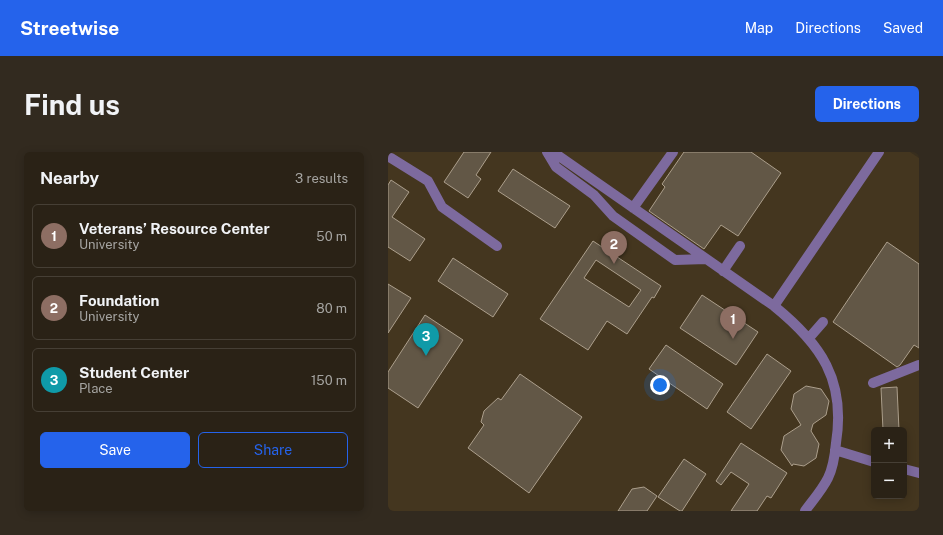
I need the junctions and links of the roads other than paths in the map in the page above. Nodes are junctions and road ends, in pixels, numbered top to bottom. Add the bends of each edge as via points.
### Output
1 (547, 152) edge
2 (553, 152) edge
3 (672, 152) edge
4 (879, 152) edge
5 (392, 158) edge
6 (633, 208) junction
7 (497, 246) dead end
8 (740, 246) dead end
9 (706, 259) junction
10 (723, 271) junction
11 (774, 306) junction
12 (823, 322) dead end
13 (809, 338) junction
14 (919, 365) edge
15 (873, 383) dead end
16 (835, 450) junction
17 (871, 461) edge
18 (907, 470) edge
19 (919, 473) edge
20 (805, 511) edge

1 - 9 lane via 556,167 594,195 613,216 675,260
2 - 6 lane
3 - 6 lane
4 - 11 lane
5 - 7 lane via 428,182 442,207
6 - 9 lane
8 - 10 lane
9 - 10 lane
10 - 11 lane
11 - 13 lane
12 - 13 lane
13 - 16 lane via 827,366 837,397 839,424
14 - 15 lane
16 - 17 lane
16 - 20 lane via 828,478
18 - 19 lane

